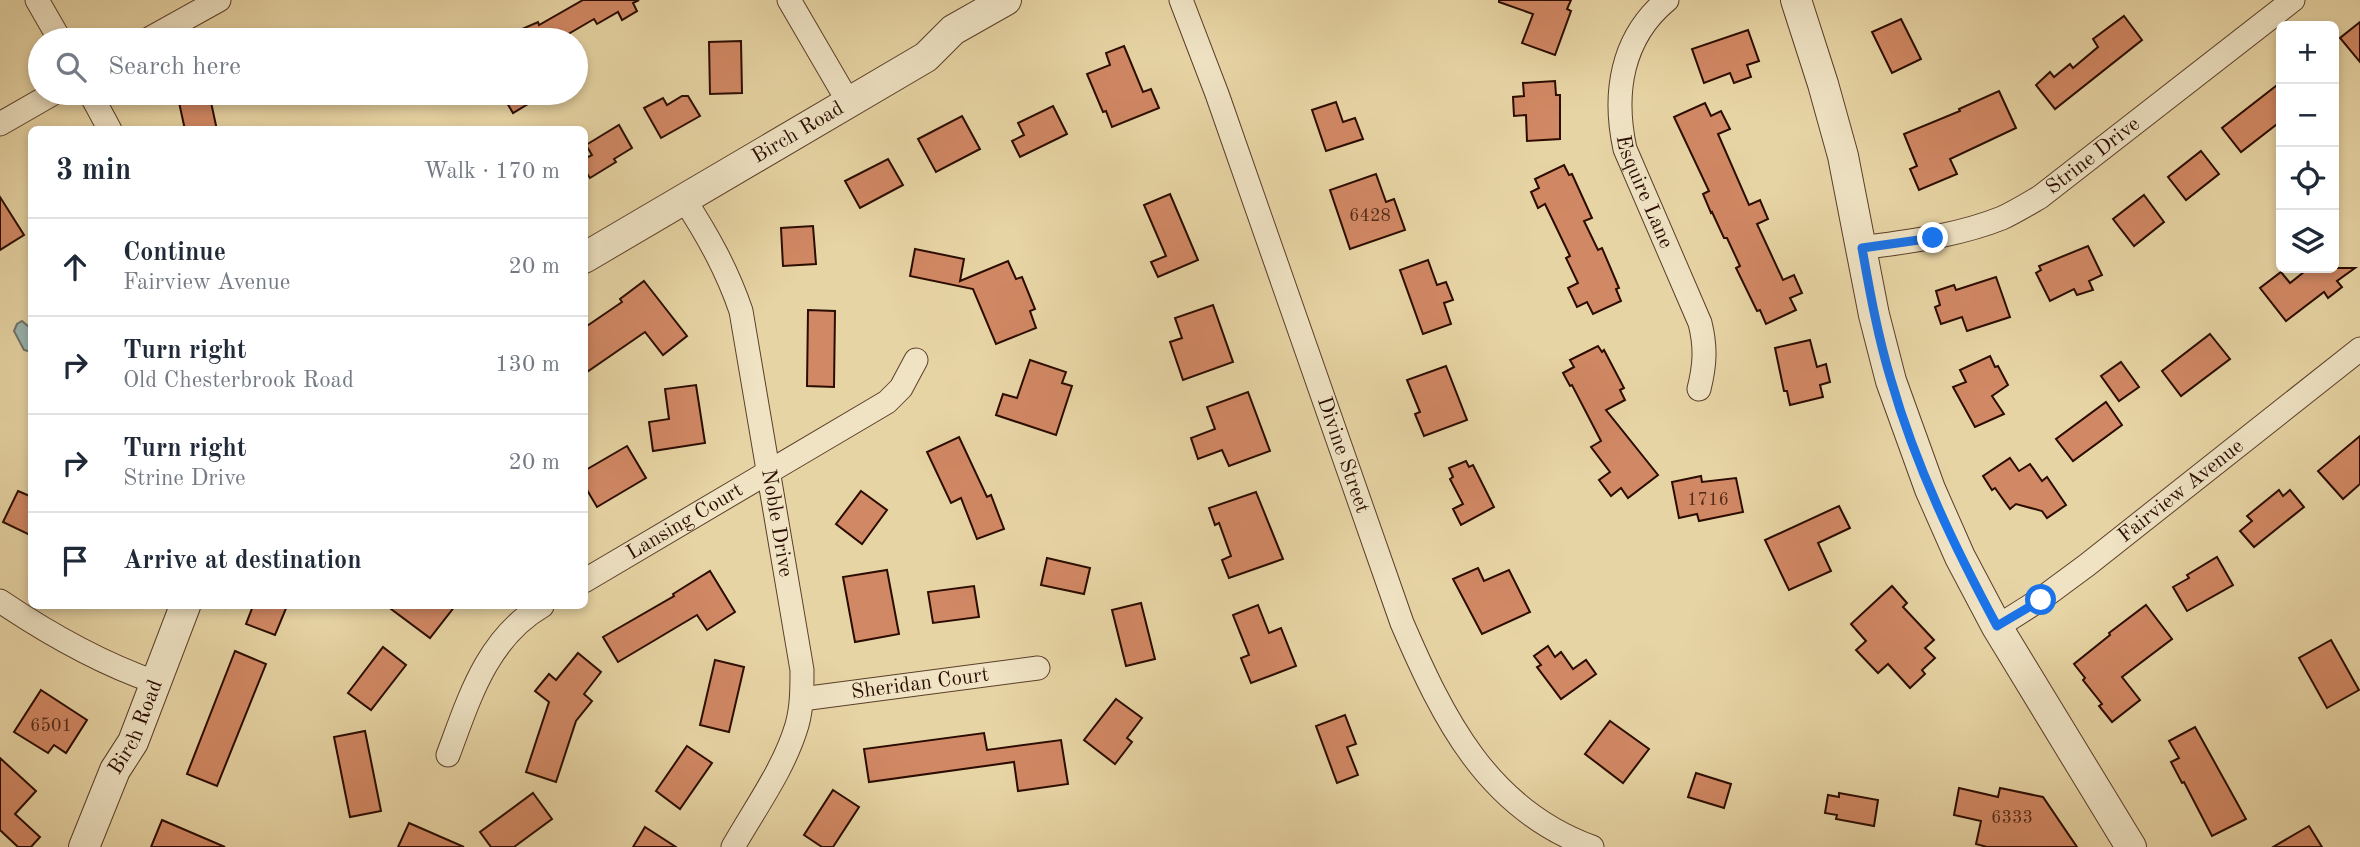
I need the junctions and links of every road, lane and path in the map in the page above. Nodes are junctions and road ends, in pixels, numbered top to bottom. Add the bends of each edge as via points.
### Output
1 (37, 0) edge
2 (219, 0) edge
3 (789, 0) edge
4 (1006, 0) edge
5 (1181, 0) edge
6 (1667, 0) edge
7 (1796, 0) edge
8 (2293, 0) edge
9 (53, 28) edge
10 (169, 28) edge
11 (849, 103) junction
12 (33, 105) edge
13 (96, 105) edge
14 (0, 124) edge
15 (108, 126) edge
16 (684, 199) junction
17 (1862, 248) junction
18 (588, 256) edge
19 (2360, 349) edge
20 (916, 360) dead end
21 (1699, 389) dead end
22 (769, 472) junction
23 (588, 579) edge
24 (0, 601) edge
25 (184, 609) edge
26 (538, 609) edge
27 (1997, 626) junction
28 (1038, 668) dead end
29 (155, 682) junction
30 (802, 699) junction
31 (448, 755) dead end
32 (84, 847) edge
33 (733, 847) edge
34 (1592, 847) edge
35 (2131, 847) edge

1 - 9 street
2 - 10 street
3 - 11 street
4 - 11 street, Birch Road via 953,30 926,57
5 - 34 street, Divine Street via 1402,623 1430,687 1451,726 1499,788 1551,827
6 - 21 street, Esquire Lane via 1631,47 1622,74 1620,125 1625,149 1700,323 1705,368
7 - 17 street via 1843,156
8 - 17 street, Strine Drive via 2040,197 1972,229
11 - 16 street, Birch Road
12 - 14 street
13 - 15 street
16 - 18 street, Birch Road
16 - 22 street, Noble Drive via 715,248 741,311
17 - 27 street via 1877,328 1912,442 1960,557
19 - 27 street, Fairview Avenue via 2087,565
20 - 22 street, Lansing Court via 901,388 887,402
22 - 23 street, Lansing Court
22 - 30 street, Noble Drive via 802,670
24 - 29 street via 91,655
25 - 29 street, Birch Road
26 - 31 street via 513,628 477,678
27 - 35 street
28 - 30 street, Sheridan Court
29 - 32 street, Birch Road via 133,742 115,770
30 - 33 street, Noble Drive via 787,753

